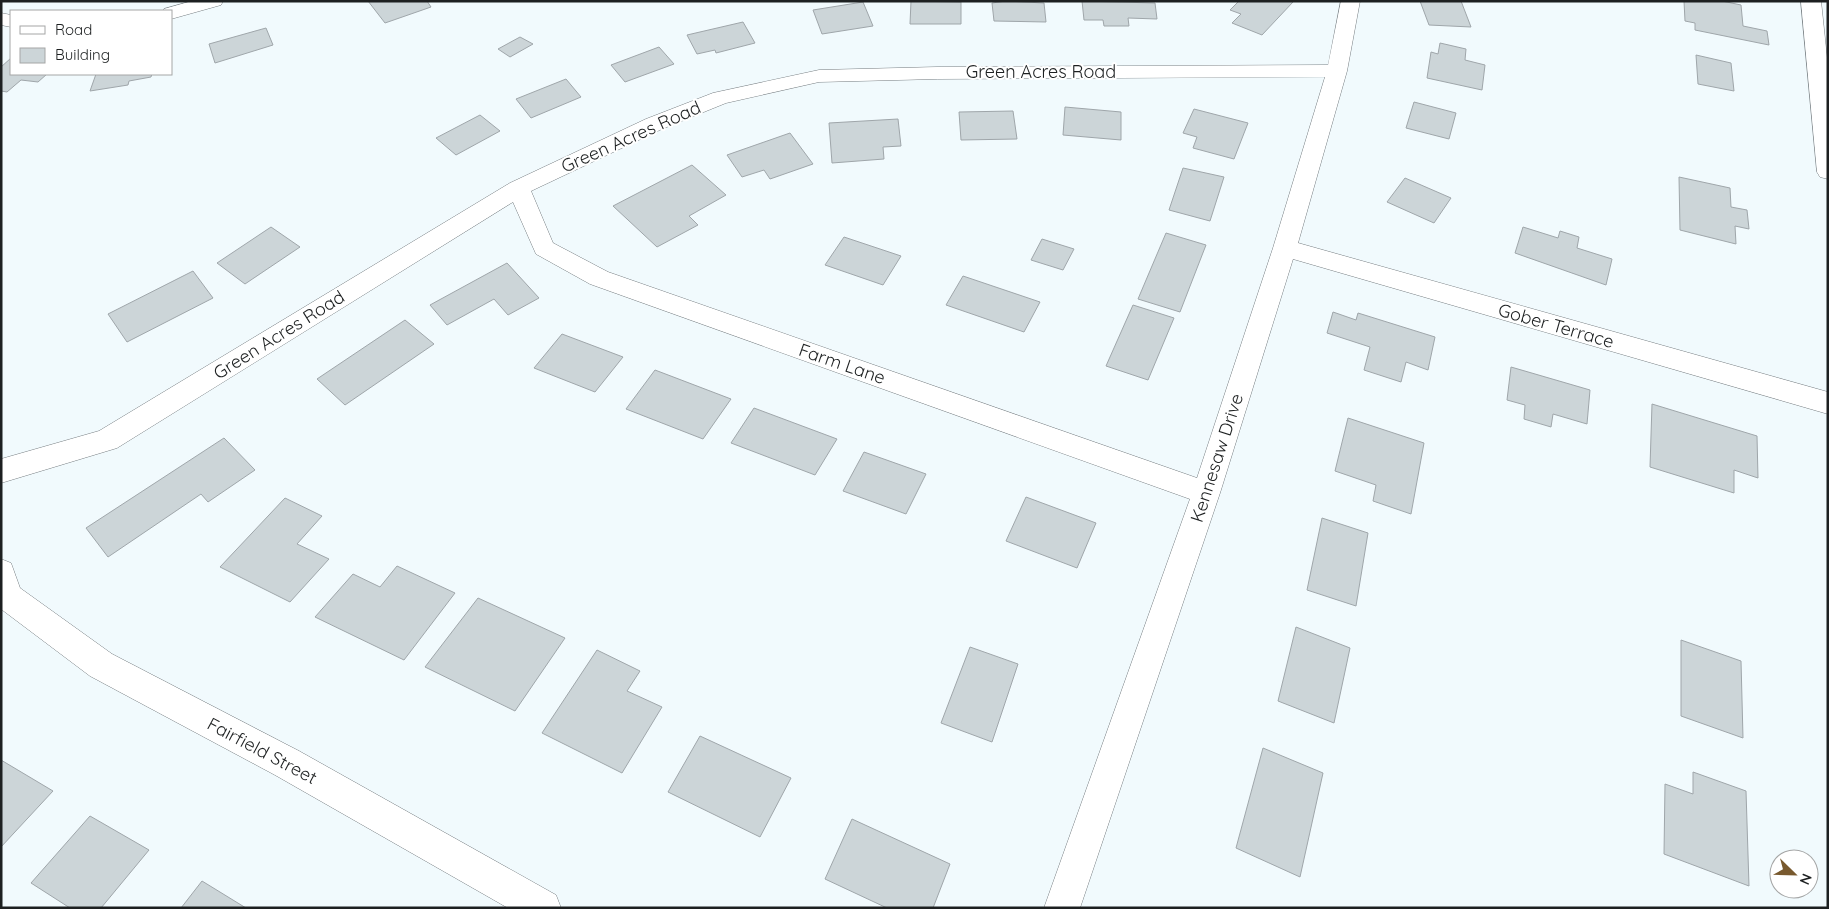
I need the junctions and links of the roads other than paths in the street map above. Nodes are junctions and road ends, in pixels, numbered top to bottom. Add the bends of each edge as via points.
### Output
1 (214, 1) edge
2 (1351, 1) edge
3 (1817, 11) edge
4 (172, 13) edge
5 (1337, 70) junction
6 (1828, 172) edge
7 (518, 188) junction
8 (1285, 248) junction
9 (1828, 403) edge
10 (1, 471) edge
11 (1206, 493) junction
12 (1, 572) edge
13 (543, 908) edge
14 (1062, 908) edge

1 - 4 street
2 - 5 street, Kennesaw Drive
3 - 6 street
5 - 7 street, Green Acres Road via 819,76 720,98 654,124
5 - 8 street, Kennesaw Drive
7 - 10 street, Green Acres Road via 107,440
7 - 11 street, Farm Lane via 544,248 599,278
8 - 9 street, Gober Terrace
8 - 11 street, Kennesaw Drive
11 - 14 street, Kennesaw Drive
12 - 13 street, Fairfield Street via 7,596 101,665 287,763

